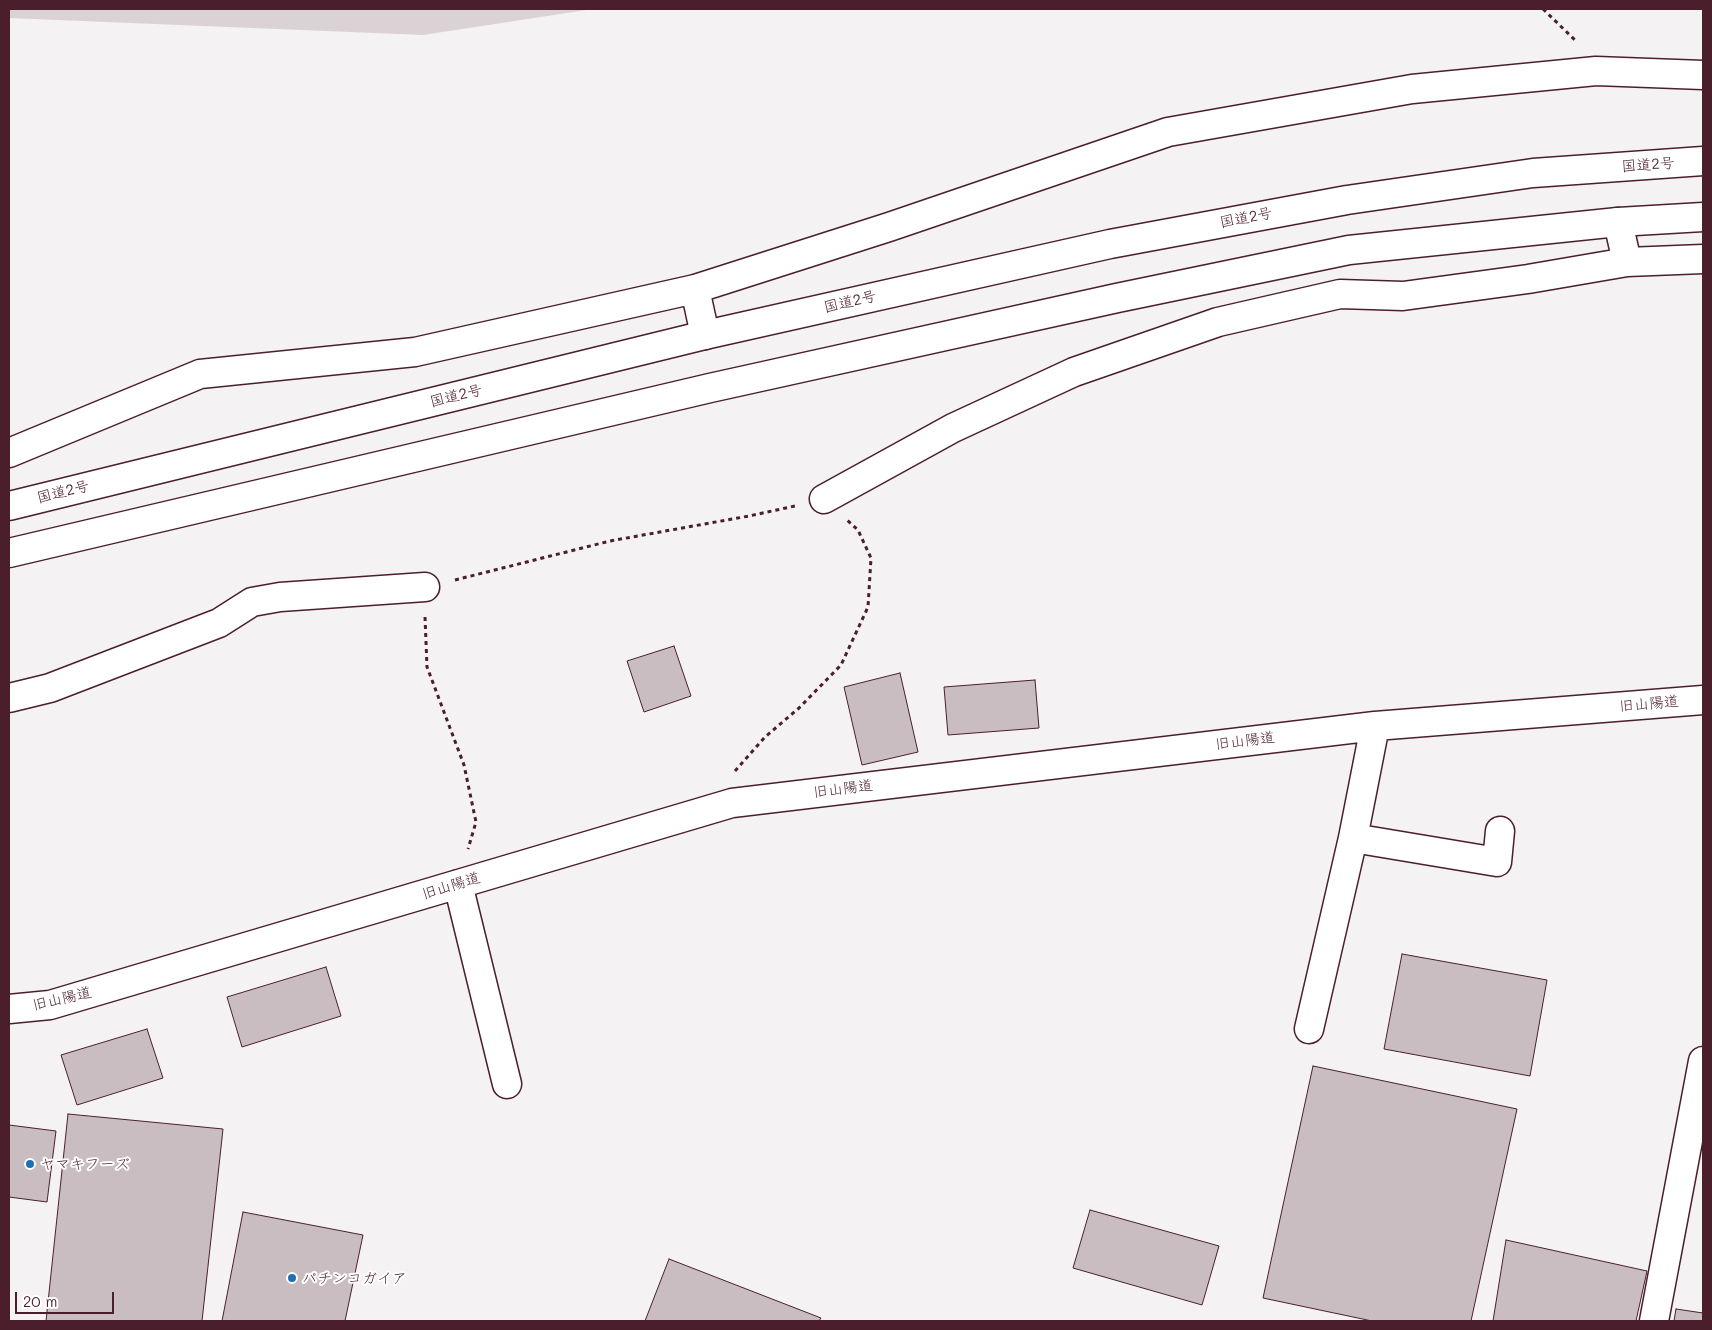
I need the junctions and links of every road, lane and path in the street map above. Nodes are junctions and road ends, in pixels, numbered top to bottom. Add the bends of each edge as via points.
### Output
1 (1543, 9) edge
2 (1554, 20) dead end
3 (1703, 75) edge
4 (1703, 161) edge
5 (1703, 217) edge
6 (1618, 222) junction
7 (1703, 259) edge
8 (1627, 262) junction
9 (695, 290) junction
10 (705, 335) junction
11 (9, 453) edge
12 (824, 499) junction
13 (9, 506) edge
14 (9, 553) edge
15 (425, 587) junction
16 (9, 698) edge
17 (1703, 700) edge
18 (1375, 726) junction
19 (732, 803) junction
20 (1500, 830) dead end
21 (1353, 838) junction
22 (458, 884) junction
23 (9, 1009) edge
24 (1309, 1029) dead end
25 (1703, 1061) edge
26 (507, 1084) dead end
27 (1654, 1321) edge

1 - 2 path
3 - 9 main road via 1596,71 1412,89 1168,132
4 - 10 main road, 国道2号 via 1533,173 1347,200 1110,244
5 - 6 main road
6 - 8 main road
6 - 14 main road via 1349,250 710,388
7 - 8 main road
8 - 12 main road via 1403,296 1340,294 1218,322 1074,372 953,428
9 - 10 main road
9 - 11 main road via 415,352 200,374
10 - 13 main road, 国道2号
12 - 15 path via 610,541
12 - 19 path via 858,530 871,558 868,607 842,665 736,767 730,780
15 - 16 main road via 280,597 252,602 220,623 50,688
15 - 22 path via 427,667 464,765 476,822
17 - 18 main road, 旧山陽道
18 - 19 main road, 旧山陽道
18 - 21 main road
19 - 22 main road, 旧山陽道
20 - 21 main road via 1497,862
21 - 24 main road
22 - 23 main road, 旧山陽道 via 50,1005
22 - 26 main road
25 - 27 main road

